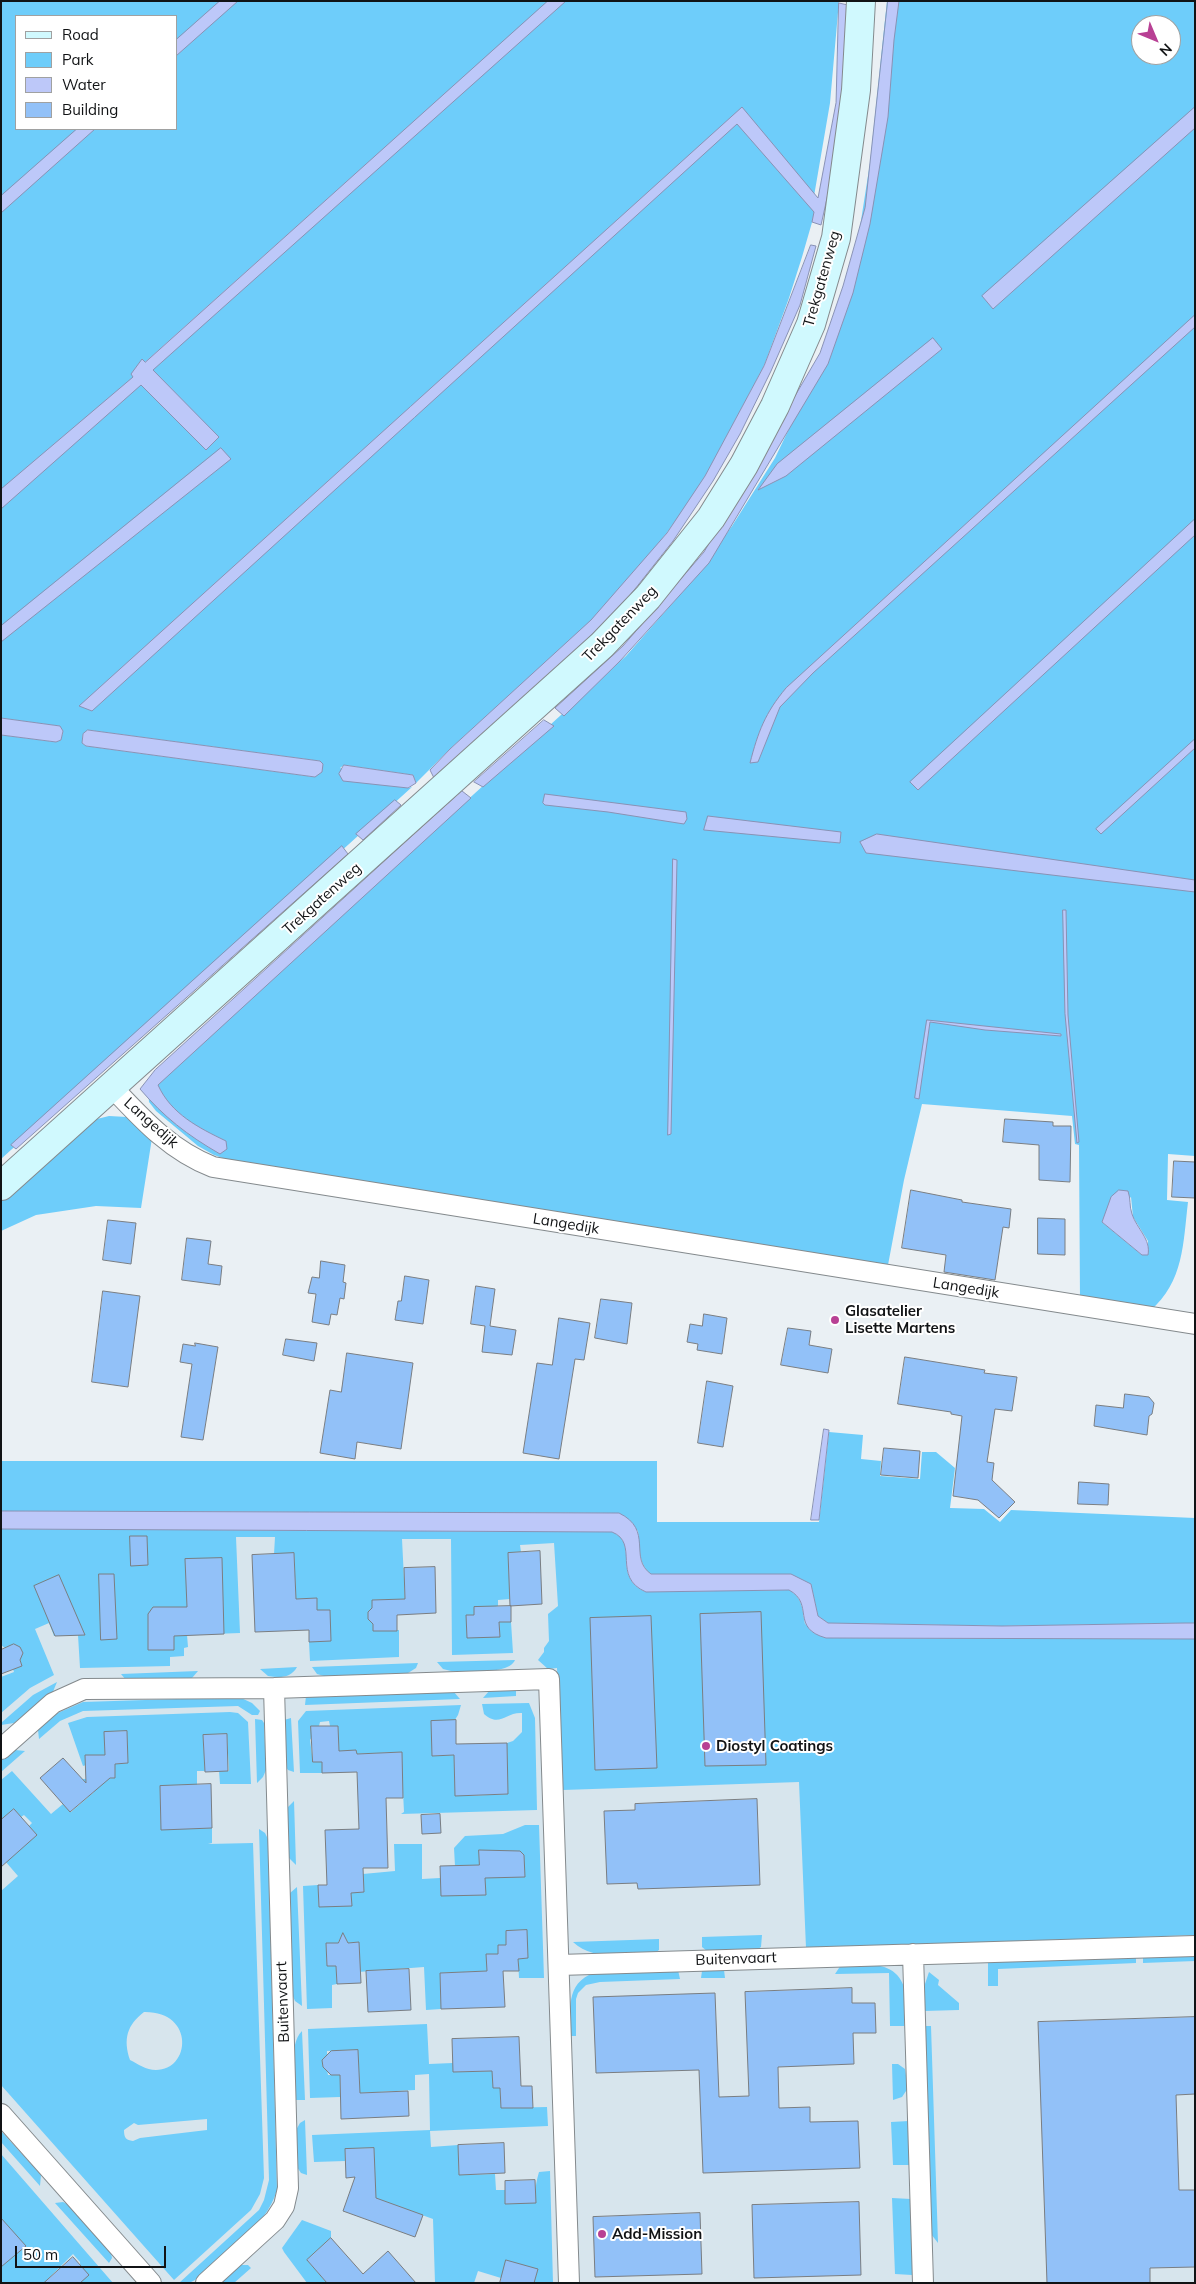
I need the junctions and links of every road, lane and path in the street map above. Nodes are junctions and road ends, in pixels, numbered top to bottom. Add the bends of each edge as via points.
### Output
1 (861, 1) edge
2 (112, 1087) junction
3 (1, 1186) edge
4 (1195, 1324) edge
5 (274, 1688) junction
6 (1, 1749) edge
7 (1195, 1946) edge
8 (913, 1954) junction
9 (559, 1965) junction
10 (1, 2114) edge
11 (151, 2283) edge
12 (206, 2283) edge
13 (569, 2283) edge
14 (923, 2283) edge

1 - 2 street, Trekgatenweg via 856,90 833,247 811,324 775,406 711,518 648,597 602,645
2 - 3 street, Langedijk
2 - 4 street, Langedijk via 165,1139 200,1162 221,1169
5 - 6 street via 84,1689 53,1703
5 - 9 street via 549,1679
5 - 12 street, Buitenvaart via 288,2188 284,2206 275,2220
7 - 8 street, Buitenvaart
8 - 9 street, Buitenvaart
8 - 14 street
9 - 13 street
10 - 11 street

